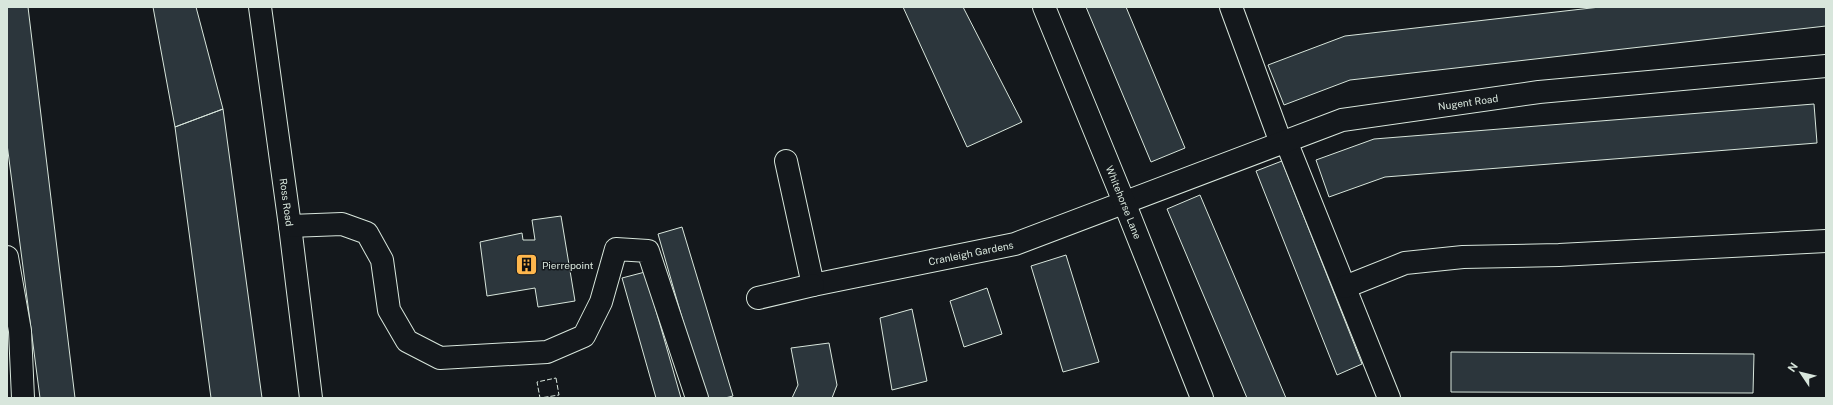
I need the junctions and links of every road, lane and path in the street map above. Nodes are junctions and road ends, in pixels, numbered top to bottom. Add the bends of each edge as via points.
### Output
1 (260, 7) edge
2 (1044, 7) edge
3 (1231, 7) edge
4 (1826, 66) edge
5 (1284, 142) junction
6 (786, 161) dead end
7 (1124, 202) junction
8 (290, 226) junction
9 (1826, 241) edge
10 (7, 257) edge
11 (813, 285) junction
12 (1345, 287) junction
13 (758, 298) dead end
14 (23, 398) edge
15 (310, 398) edge
16 (698, 398) edge
17 (1202, 398) edge
18 (1389, 398) edge

1 - 8 street, Ross Road
2 - 7 street, Whitehorse Lane
3 - 5 street
4 - 5 street, Nugent Road via 1539,92 1342,120
5 - 7 street, Nugent Road
5 - 12 street
6 - 11 street
7 - 11 street, Cranleigh Gardens via 1015,244
7 - 17 street, Whitehorse Lane
8 - 15 street, Ross Road
8 - 16 street via 342,224 367,233 382,260 389,310 396,322 407,340 440,358 547,352 584,336 601,302 616,249 648,251
9 - 12 street via 1559,255 1464,257 1405,263
10 - 14 street via 20,331
11 - 13 street, Cranleigh Gardens
12 - 18 street

